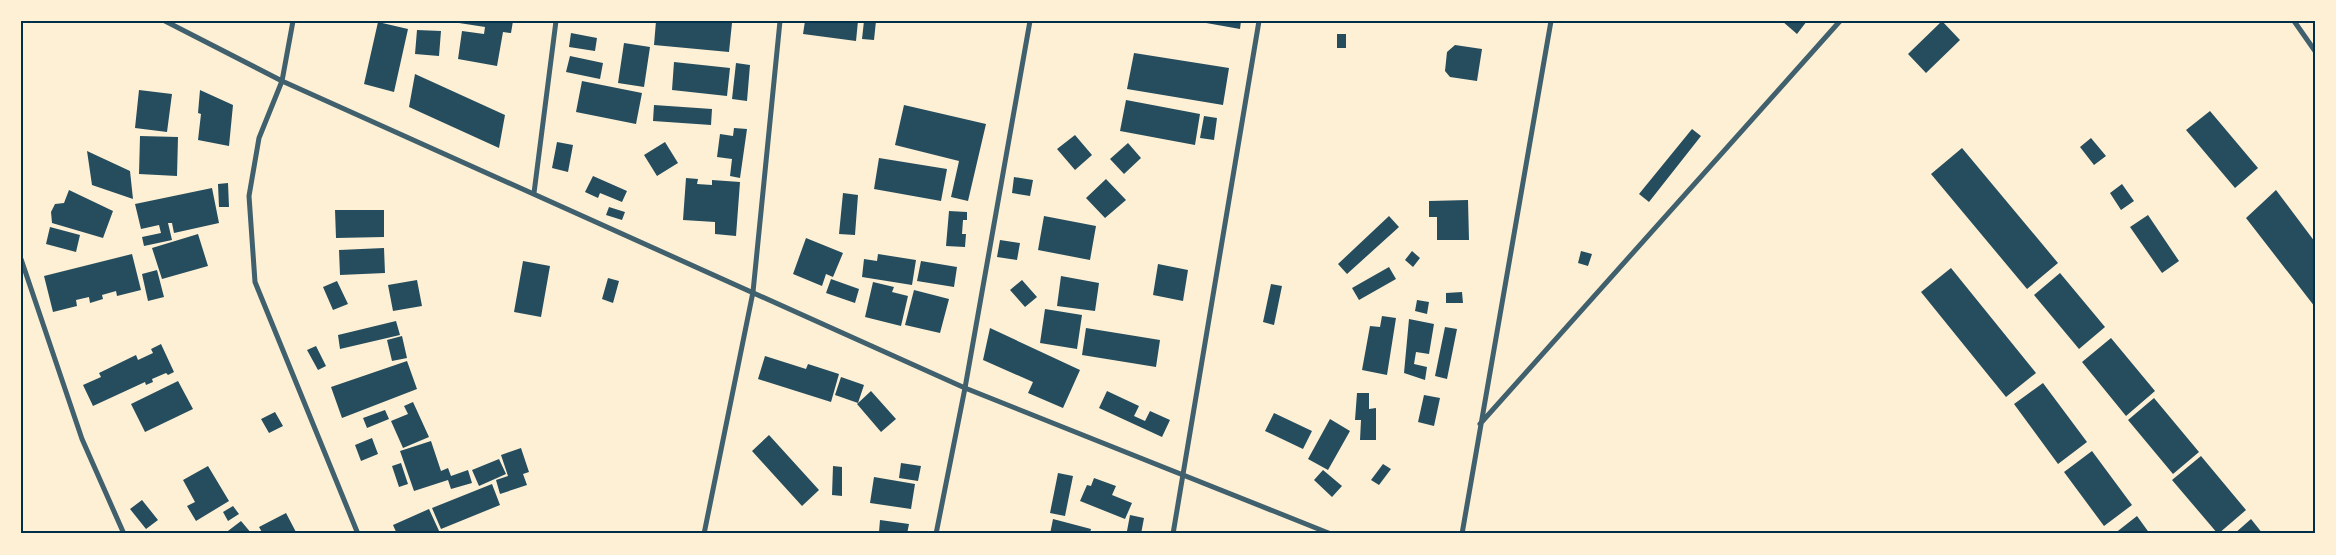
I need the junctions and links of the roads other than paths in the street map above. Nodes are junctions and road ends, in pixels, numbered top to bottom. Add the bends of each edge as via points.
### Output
1 (165, 21) edge
2 (293, 21) edge
3 (556, 21) edge
4 (780, 21) edge
5 (1030, 21) edge
6 (1258, 21) edge
7 (1551, 21) edge
8 (1840, 21) edge
9 (2294, 21) edge
10 (2315, 51) edge
11 (282, 82) junction
12 (534, 193) junction
13 (21, 259) edge
14 (753, 292) junction
15 (965, 388) junction
16 (1480, 424) junction
17 (1184, 474) junction
18 (124, 534) edge
19 (358, 534) edge
20 (704, 534) edge
21 (936, 534) edge
22 (1173, 534) edge
23 (1331, 534) edge
24 (1462, 534) edge

1 - 11 street
2 - 11 street
3 - 12 street
4 - 14 street
5 - 15 street
6 - 17 street
7 - 16 street
8 - 16 street
9 - 10 street
11 - 12 street
11 - 19 street via 259,138 249,196 255,282
12 - 14 street
13 - 18 street via 82,439
14 - 15 street
14 - 20 street
15 - 17 street
15 - 21 street
16 - 24 street
17 - 22 street
17 - 23 street

